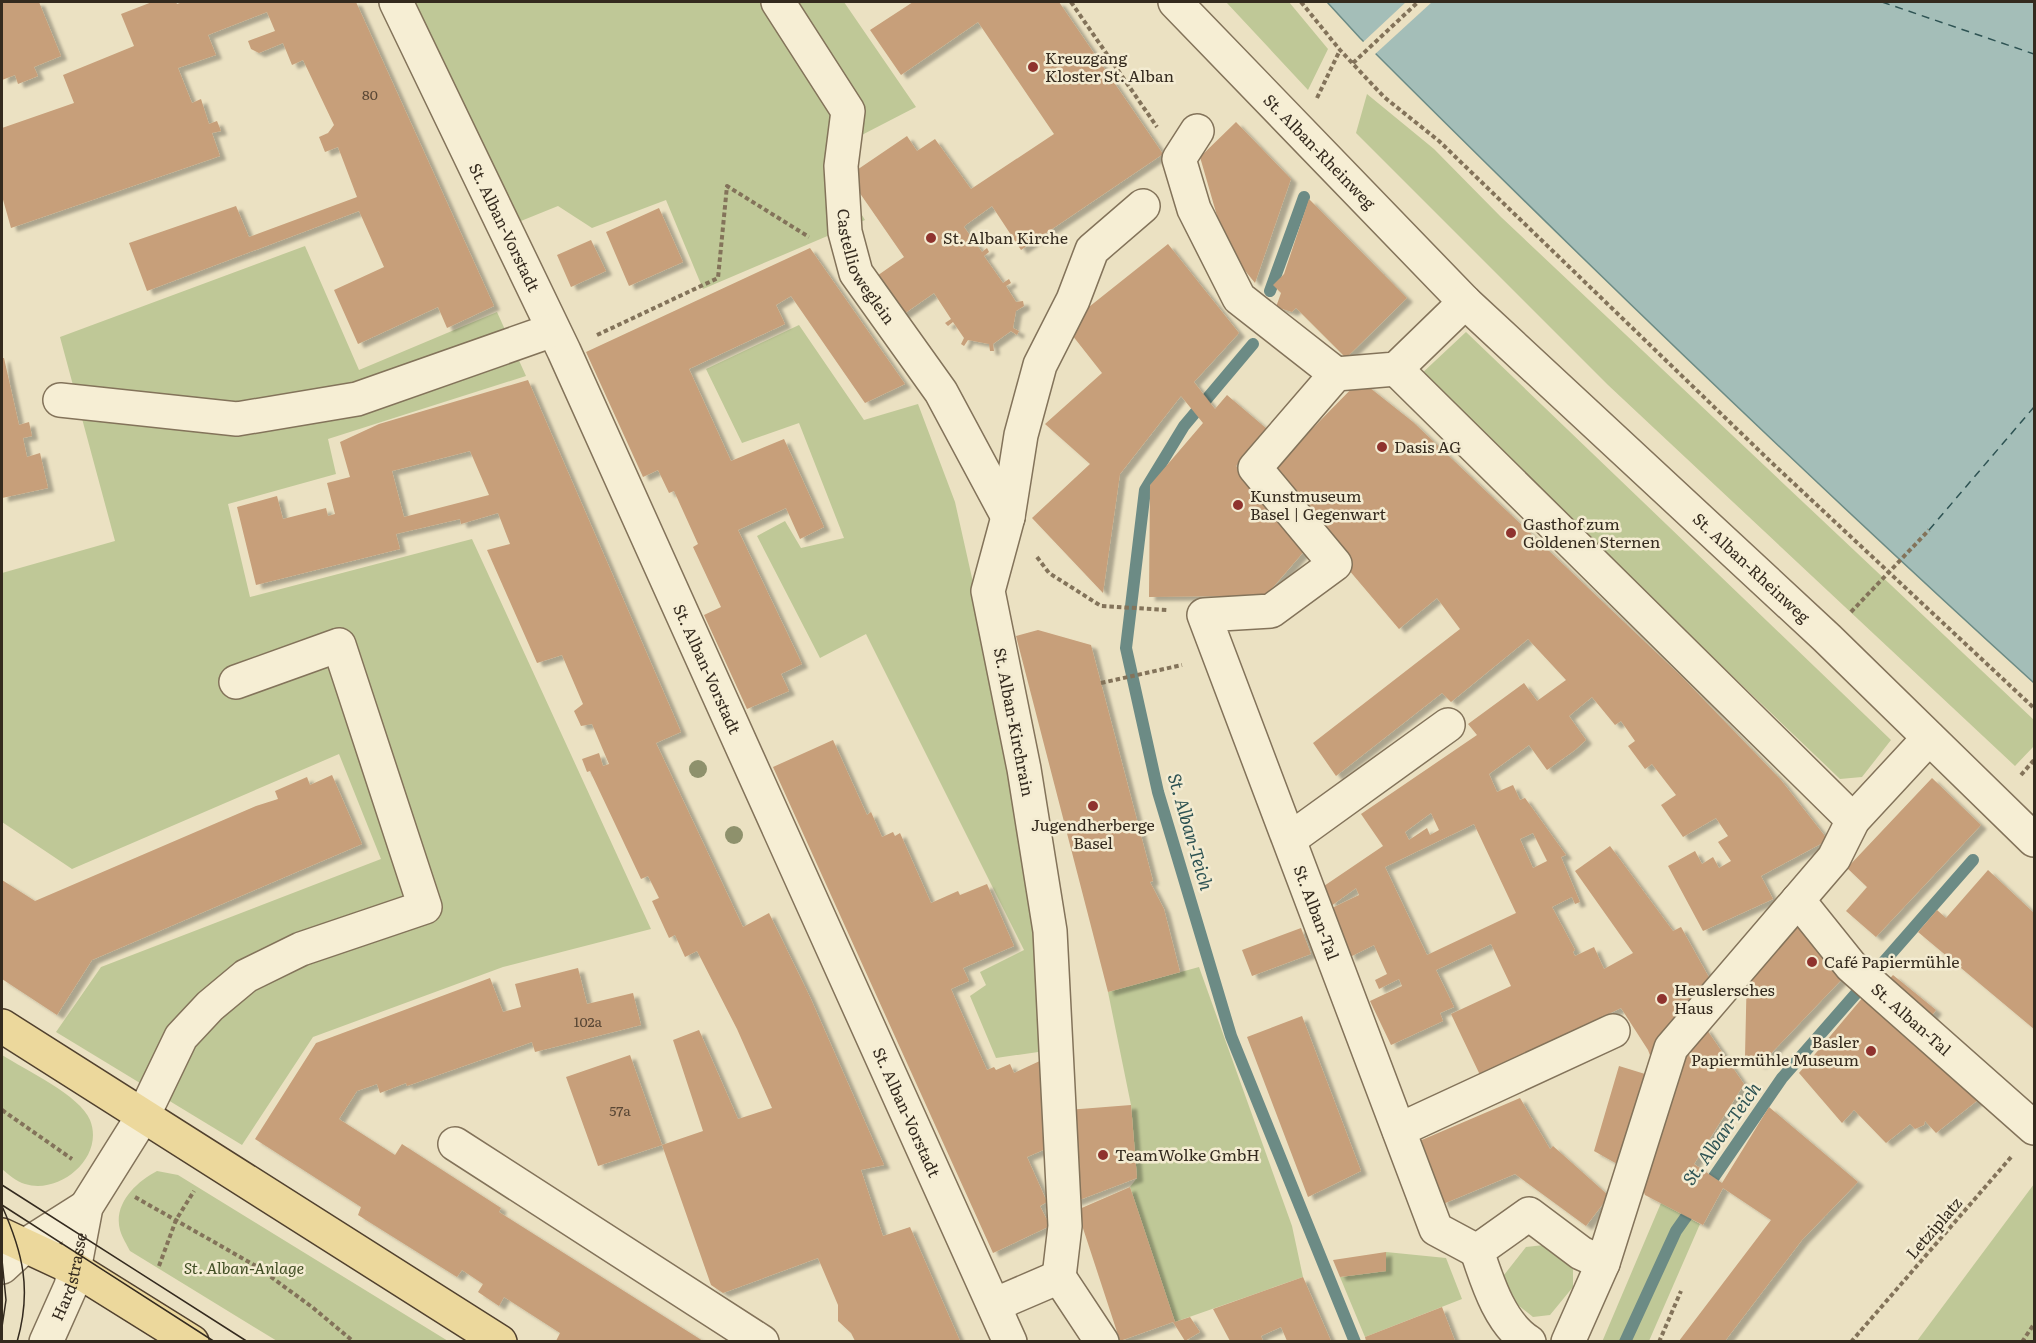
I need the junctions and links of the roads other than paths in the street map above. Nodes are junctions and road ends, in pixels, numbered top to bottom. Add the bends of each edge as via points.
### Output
1 (396, 2) edge
2 (778, 2) edge
3 (1175, 2) edge
4 (1197, 131) dead end
5 (1143, 206) dead end
6 (1465, 302) junction
7 (558, 341) junction
8 (1396, 369) junction
9 (1336, 374) junction
10 (60, 400) dead end
11 (1008, 517) junction
12 (236, 682) dead end
13 (1448, 725) dead end
14 (1929, 738) junction
15 (1853, 820) junction
16 (1290, 839) junction
17 (2034, 840) edge
18 (1798, 900) junction
19 (2, 1026) edge
20 (1613, 1031) dead end
21 (143, 1116) junction
22 (1399, 1130) junction
23 (2027, 1138) edge
24 (455, 1144) dead end
25 (86, 1207) junction
26 (14, 1240) edge
27 (1476, 1251) junction
28 (1603, 1263) junction
29 (2, 1267) edge
30 (75, 1269) junction
31 (1059, 1277) junction
32 (994, 1305) junction
33 (46, 1341) edge
34 (192, 1341) edge
35 (500, 1341) edge
36 (762, 1341) edge
37 (1010, 1341) edge
38 (1102, 1341) edge
39 (1528, 1341) edge
40 (1568, 1341) edge

1 - 7 street, St. Alban-Vorstadt
2 - 11 street, Castellioweglein via 848,111 841,166 844,232 856,273 941,392
3 - 6 street, St. Alban-Rheinweg
4 - 9 street via 1179,159 1194,209 1239,298
5 - 11 street, St. Alban-Kirchrain via 1092,250 1073,300 1040,365 1021,435
6 - 8 street
6 - 14 street, St. Alban-Rheinweg via 1827,638
7 - 10 street via 357,399 237,419
7 - 32 street, St. Alban-Vorstadt
8 - 9 street
8 - 15 street
9 - 16 street, St. Alban-Tal via 1255,468 1335,564 1271,611 1204,615
11 - 31 street, St. Alban-Kirchrain via 988,591 1024,769 1050,931 1065,1226
12 - 21 street, Hardstrasse via 339,645 425,907 301,949 246,976 181,1037
13 - 16 street
14 - 15 street
14 - 17 street, St. Alban-Rheinweg
15 - 18 street via 1834,858
16 - 22 street, St. Alban-Tal
18 - 23 street, St. Alban-Tal via 1851,966
18 - 28 street via 1671,1047
19 - 21 main road
20 - 22 street
21 - 25 street, Hardstrasse
21 - 35 main road
22 - 27 street, St. Alban-Tal via 1436,1229
24 - 36 street
25 - 26 street, Hardstrasse
25 - 30 street, Hardstrasse
26 - 29 street, Hardstrasse
26 - 30 main road
27 - 28 street via 1529,1214 1581,1253
27 - 39 street via 1492,1297
28 - 40 street
30 - 33 street, Hardstrasse via 66,1301
30 - 34 main road
31 - 32 street
31 - 38 street
32 - 37 street, St. Alban-Vorstadt

